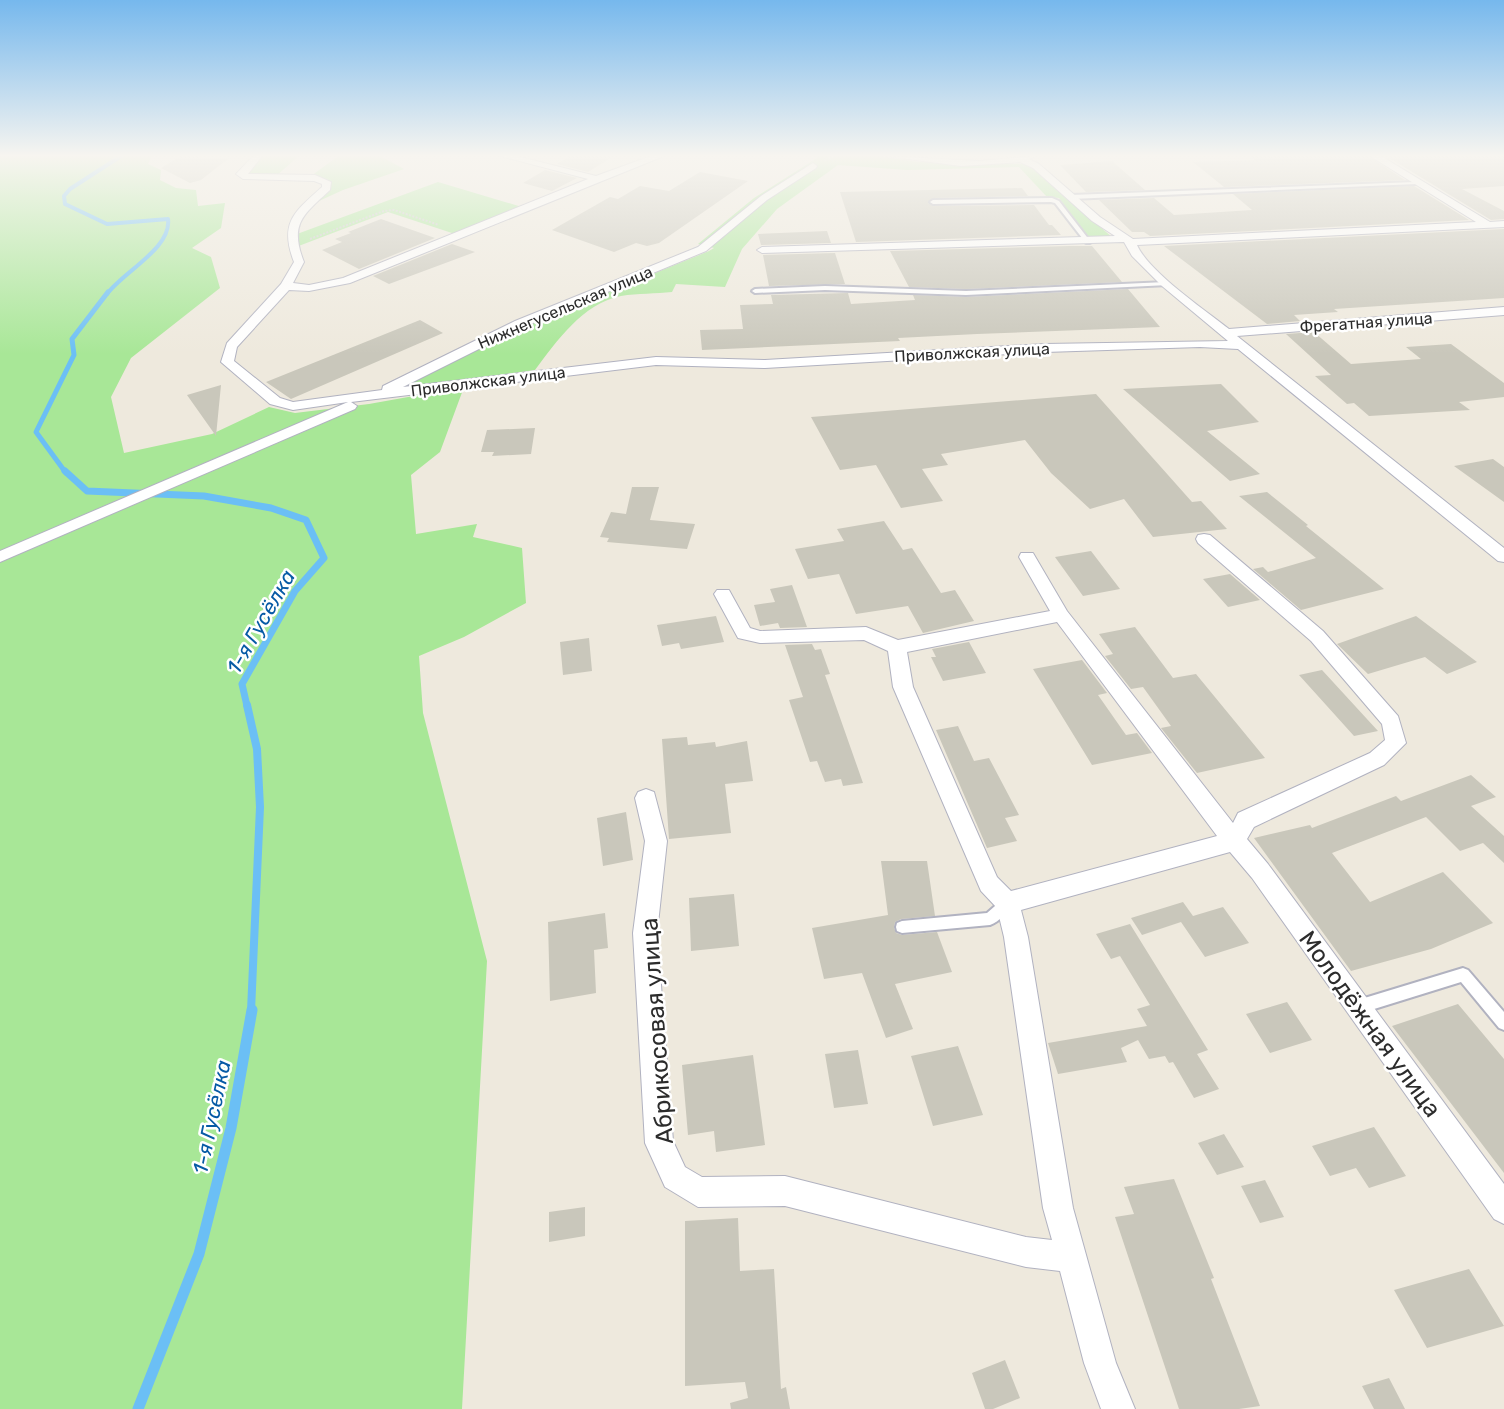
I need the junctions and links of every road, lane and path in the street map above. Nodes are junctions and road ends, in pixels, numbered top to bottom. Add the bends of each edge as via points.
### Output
1 (295, 222) edge
2 (355, 222) edge
3 (432, 222) edge
4 (491, 222) edge
5 (735, 222) edge
6 (1072, 222) edge
7 (1104, 222) edge
8 (1482, 222) edge
9 (1504, 224) edge
10 (1488, 225) junction
11 (466, 232) junction
12 (1128, 240) junction
13 (1088, 242) junction
14 (292, 245) junction
15 (762, 250) dead end
16 (1166, 284) junction
17 (286, 286) junction
18 (755, 291) dead end
19 (1504, 311) edge
20 (1483, 313) junction
21 (1504, 326) edge
22 (1229, 333) junction
23 (1241, 345) junction
24 (369, 398) junction
25 (1204, 539) dead end
26 (0, 557) edge
27 (1027, 557) dead end
28 (1504, 557) edge
29 (723, 594) dead end
30 (1061, 615) junction
31 (897, 647) junction
32 (646, 798) dead end
33 (1234, 841) junction
34 (1007, 903) junction
35 (902, 927) dead end
36 (1358, 1007) junction
37 (1504, 1023) edge
38 (1504, 1209) edge
39 (1072, 1257) junction
40 (1118, 1409) edge

1 - 14 street
2 - 14 path
3 - 11 path
4 - 11 street
5 - 24 street, Нижнегусельская улица via 702,249 519,324
6 - 13 lane
7 - 12 street
8 - 10 street
9 - 10 street
10 - 12 street
11 - 17 street via 346,281 309,288
12 - 13 street
12 - 16 street via 1136,254
13 - 15 street
14 - 17 street via 299,262
16 - 18 lane via 966,292 825,288
16 - 22 street
17 - 24 street via 231,346 227,362 275,401 293,406
19 - 20 street, Фрегатная улица
20 - 21 street
20 - 22 street, Фрегатная улица
22 - 23 street
23 - 24 street, Приволжская улица via 1045,348 765,364 656,361 458,383
23 - 28 street
24 - 26 street
25 - 33 street via 1317,636 1391,721 1396,743 1377,759 1246,820
27 - 30 street, Молодёжная улица
29 - 31 street via 744,633 760,637 866,633
30 - 31 street
30 - 33 street, Молодёжная улица
31 - 34 street via 903,687 989,884
32 - 39 street, Абрикосовая улица via 656,841 645,933 659,1143 675,1177 698,1192 785,1191 1026,1252
33 - 34 street
33 - 36 street, Молодёжная улица
34 - 35 lane via 990,919
34 - 39 street via 1016,937 1058,1208
36 - 37 lane via 1463,975
36 - 38 street, Молодёжная улица
39 - 40 street via 1100,1363

